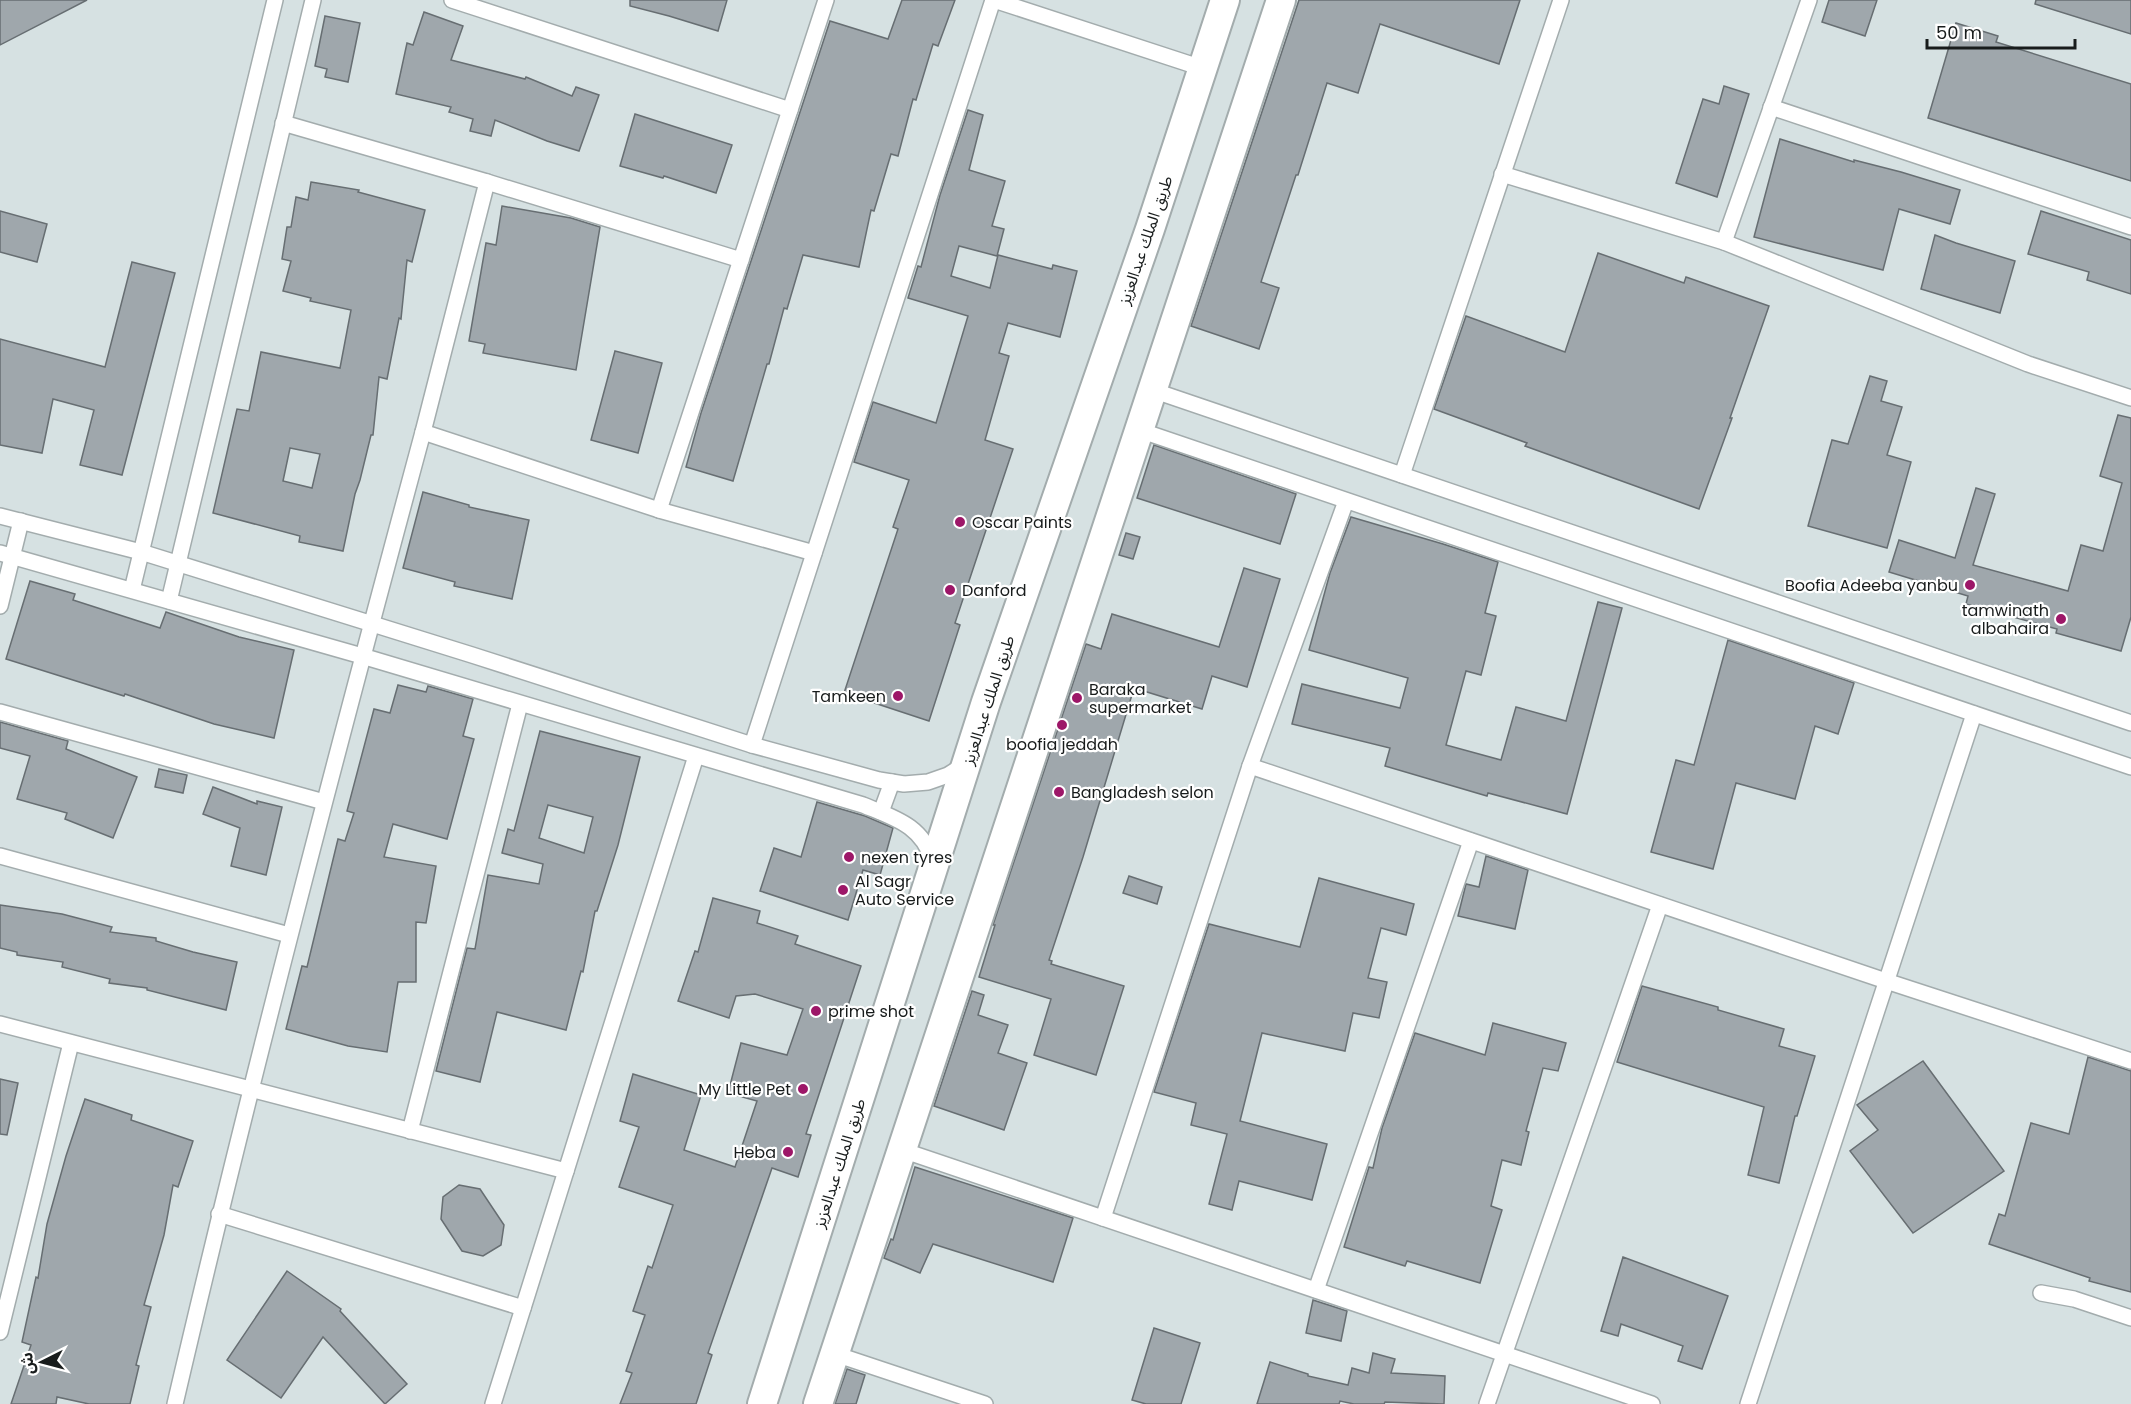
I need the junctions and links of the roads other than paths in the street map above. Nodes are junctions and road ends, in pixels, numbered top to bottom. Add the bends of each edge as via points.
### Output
1 (275, 0) edge
2 (313, 0) edge
3 (452, 0) edge
4 (826, 0) edge
5 (993, 0) edge
6 (1224, 0) edge
7 (1281, 0) edge
8 (1561, 0) edge
9 (1809, 0) edge
10 (1202, 68) junction
11 (1771, 107) junction
12 (790, 110) junction
13 (284, 123) junction
14 (1503, 174) junction
15 (487, 182) junction
16 (2131, 226) edge
17 (1724, 242) junction
18 (741, 260) junction
19 (1152, 390) junction
20 (2131, 398) edge
21 (1139, 430) junction
22 (423, 432) junction
23 (1402, 475) junction
24 (1346, 501) junction
25 (659, 510) junction
26 (0, 516) edge
27 (21, 520) junction
28 (141, 552) junction
29 (814, 553) junction
30 (6, 555) edge
31 (178, 563) junction
32 (132, 590) junction
33 (169, 601) junction
34 (0, 606) edge
35 (371, 624) junction
36 (362, 656) junction
37 (520, 704) junction
38 (0, 712) edge
39 (1974, 714) junction
40 (2131, 723) edge
41 (752, 745) junction
42 (696, 756) junction
43 (967, 763) junction
44 (1250, 766) junction
45 (2131, 767) edge
46 (892, 782) junction
47 (324, 802) junction
48 (881, 812) junction
49 (1471, 841) junction
50 (0, 856) edge
51 (934, 864) junction
52 (1660, 904) junction
53 (288, 935) junction
54 (1886, 981) junction
55 (0, 1024) edge
56 (71, 1042) junction
57 (2131, 1061) edge
58 (251, 1089) junction
59 (410, 1131) junction
60 (902, 1150) junction
61 (566, 1170) junction
62 (219, 1214) junction
63 (1103, 1218) junction
64 (1316, 1290) junction
65 (2041, 1293) dead end
66 (524, 1308) junction
67 (2131, 1318) edge
68 (0, 1332) edge
69 (835, 1354) junction
70 (1503, 1354) junction
71 (175, 1404) edge
72 (493, 1404) edge
73 (762, 1404) edge
74 (818, 1404) edge
75 (985, 1404) edge
76 (1487, 1404) edge
77 (1652, 1404) edge
78 (1748, 1404) edge

1 - 28 street
2 - 13 street
3 - 12 street
4 - 12 street
5 - 10 street
5 - 29 street
6 - 10 highway, طريق الملك عبدالعزيز
7 - 19 highway
8 - 14 street
9 - 11 street
10 - 43 highway, طريق الملك عبدالعزيز
11 - 16 street
11 - 17 street
12 - 18 street
13 - 15 street
13 - 31 street
14 - 17 street
14 - 23 street
15 - 18 street
15 - 22 street
17 - 20 street via 2028,364
18 - 25 street
19 - 21 highway
19 - 23 street
21 - 24 street
21 - 60 highway
22 - 25 street
22 - 35 street
23 - 40 street
24 - 39 street
24 - 44 street
25 - 29 street
26 - 27 street
27 - 28 street
27 - 30 street
28 - 31 street
28 - 32 street
29 - 41 street
30 - 32 street
30 - 34 street
31 - 33 street
31 - 35 street
32 - 33 street
33 - 36 street
35 - 36 street
35 - 41 street
36 - 37 street
36 - 47 street
37 - 42 street
37 - 59 street
38 - 47 street
39 - 45 street
39 - 54 street
41 - 46 street
42 - 48 street
42 - 61 street
43 - 46 street via 928,782
43 - 51 highway, طريق الملك عبدالعزيز
44 - 49 street
44 - 63 street
46 - 48 street
47 - 53 street
48 - 51 street via 915,829 930,850
49 - 52 street
49 - 64 street
50 - 53 street
51 - 73 highway, طريق الملك عبدالعزيز
52 - 54 street
52 - 70 street
53 - 58 street
54 - 57 street
54 - 78 street
55 - 56 street
56 - 58 street
56 - 68 street
58 - 59 street
58 - 62 street
59 - 61 street
60 - 63 street
60 - 69 highway
61 - 66 street
62 - 66 street
62 - 71 street
63 - 64 street
64 - 70 street
65 - 67 street via 2074,1299
66 - 72 street
69 - 74 highway
69 - 75 street
70 - 76 street
70 - 77 street

